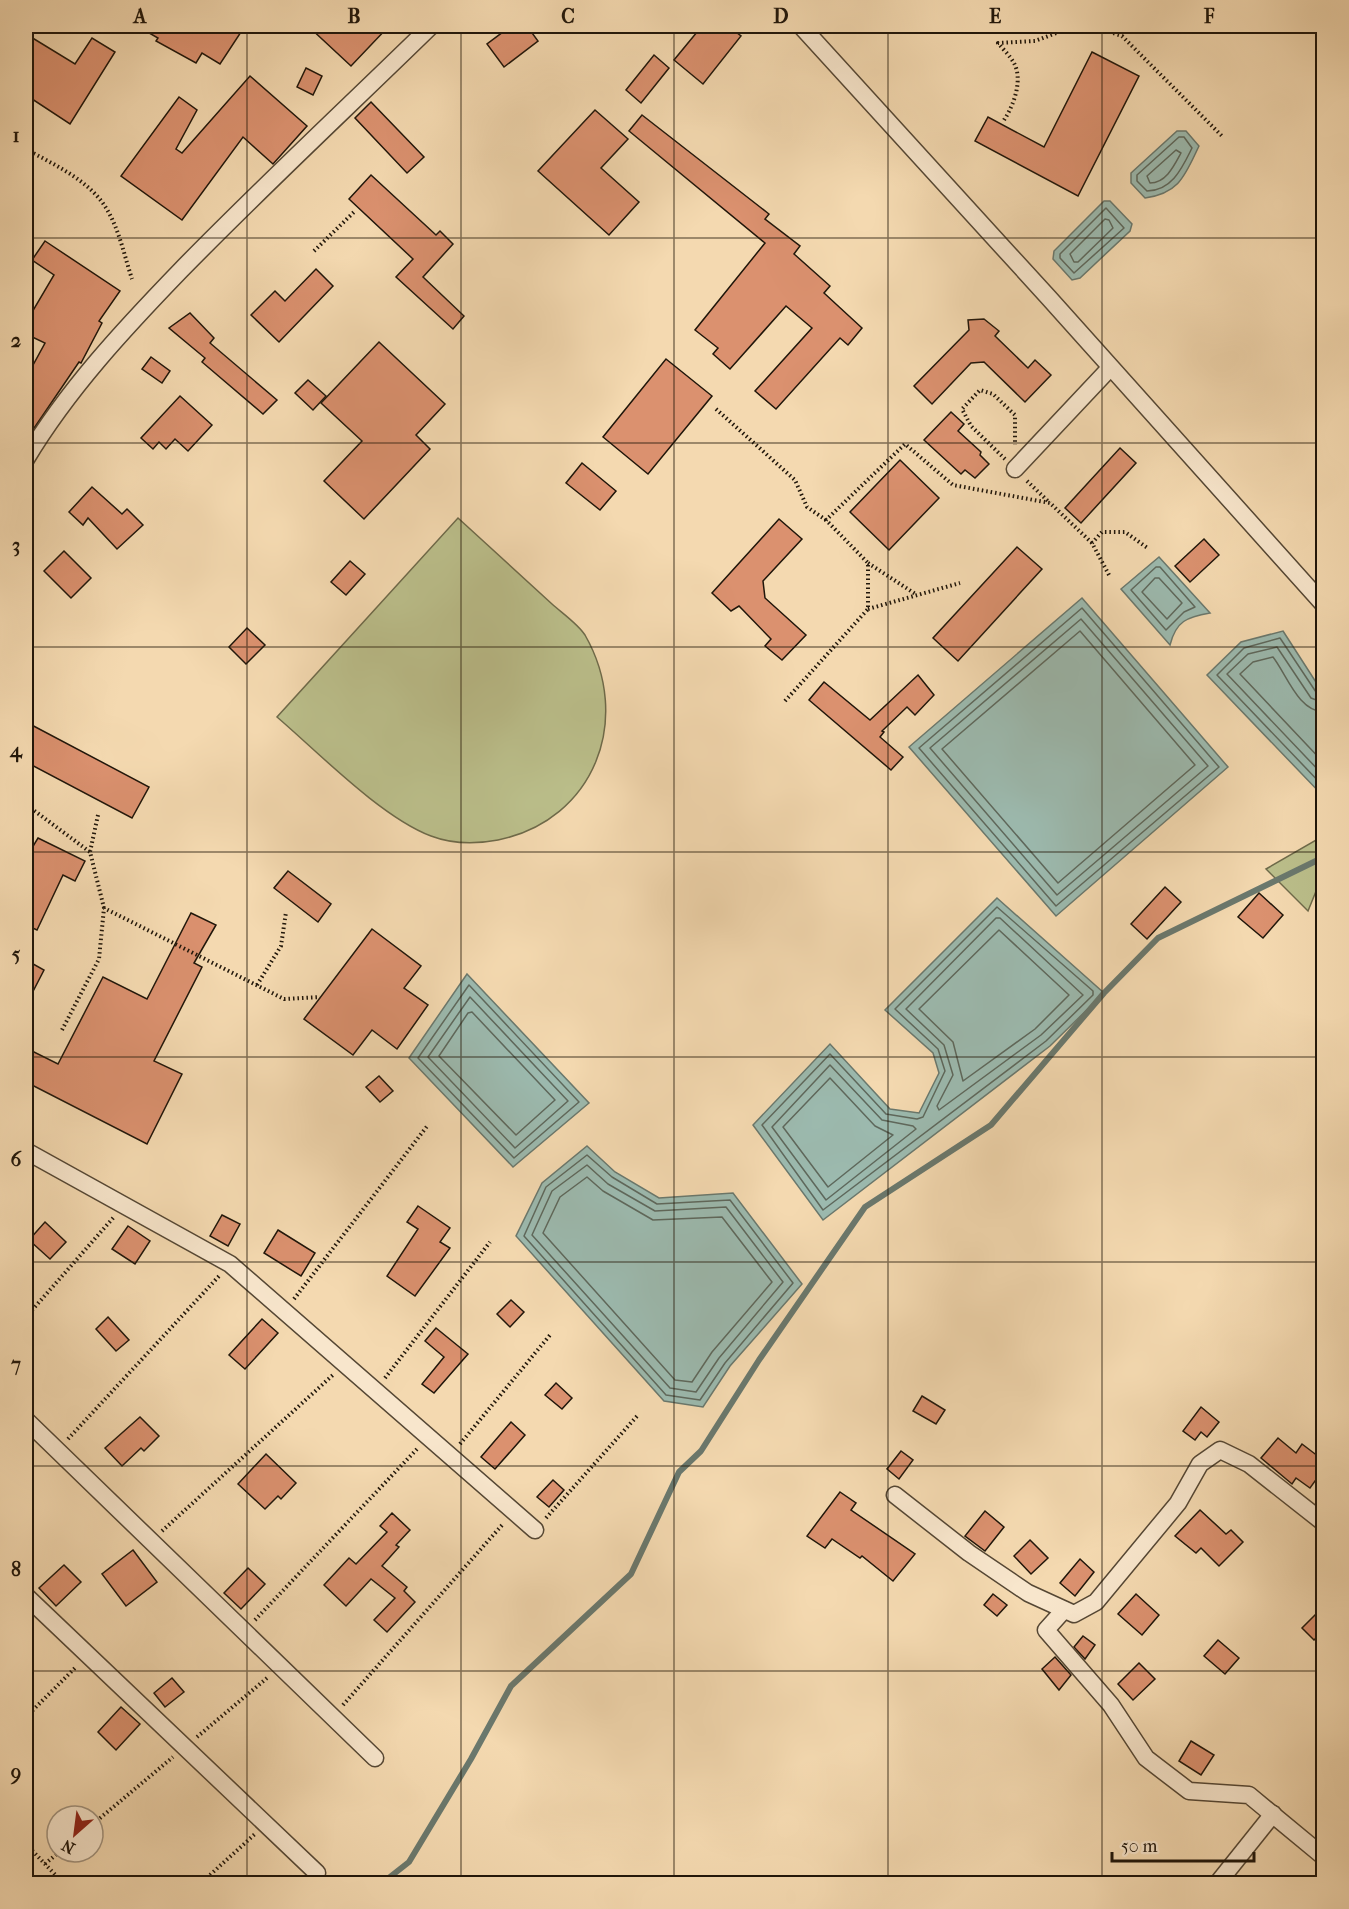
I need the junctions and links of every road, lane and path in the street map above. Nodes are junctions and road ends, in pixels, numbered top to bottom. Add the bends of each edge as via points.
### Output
1 (432, 26) edge
2 (801, 26) edge
3 (1075, 26) edge
4 (1092, 26) edge
5 (1004, 120) dead end
6 (1223, 137) dead end
7 (26, 149) edge
8 (354, 212) dead end
9 (315, 251) dead end
10 (132, 279) dead end
11 (1110, 368) junction
12 (716, 409) dead end
13 (26, 458) edge
14 (1015, 469) junction
15 (1050, 504) junction
16 (826, 520) junction
17 (1092, 543) junction
18 (1149, 549) dead end
19 (868, 563) junction
20 (1109, 575) dead end
21 (960, 583) dead end
22 (918, 595) junction
23 (1323, 605) edge
24 (868, 609) junction
25 (784, 701) dead end
26 (26, 793) edge
27 (32, 809) junction
28 (26, 810) edge
29 (98, 815) dead end
30 (90, 852) junction
31 (104, 908) junction
32 (286, 912) dead end
33 (257, 985) junction
34 (320, 997) dead end
35 (62, 1030) dead end
36 (428, 1125) dead end
37 (26, 1151) edge
38 (124, 1205) junction
39 (490, 1242) dead end
40 (230, 1264) junction
41 (285, 1312) junction
42 (26, 1317) edge
43 (550, 1335) dead end
44 (345, 1364) junction
45 (375, 1390) junction
46 (638, 1415) dead end
47 (26, 1420) edge
48 (429, 1437) junction
49 (57, 1451) junction
50 (450, 1456) junction
51 (895, 1495) dead end
52 (514, 1512) junction
53 (1323, 1523) edge
54 (535, 1530) joint
55 (150, 1541) junction
56 (26, 1596) edge
57 (1064, 1610) junction
58 (244, 1632) junction
59 (88, 1655) junction
60 (333, 1717) junction
61 (26, 1718) edge
62 (375, 1758) dead end
63 (1273, 1814) junction
64 (266, 1824) junction
65 (26, 1844) edge
66 (1323, 1857) edge
67 (45, 1864) joint
68 (317, 1873) dead end
69 (64, 1884) edge
70 (200, 1884) edge
71 (1217, 1884) edge

1 - 13 street via 219,232 117,337 67,398
2 - 11 street
3 - 5 path via 1035,41 998,44 1014,63 1017,81
4 - 6 path via 1122,36
7 - 10 path via 71,174 94,193 109,214
8 - 9 path
11 - 14 street
11 - 23 street
12 - 16 path via 795,480 807,507
14 - 14 path via 971,426 962,410 980,390 993,394 1015,415
14 - 15 path
15 - 16 path via 953,486 905,444
15 - 17 path
16 - 19 path
17 - 18 path via 1102,532 1125,532
17 - 20 path
19 - 22 path
19 - 24 path
21 - 22 path
22 - 24 path
24 - 25 path
26 - 27 path
27 - 28 path
27 - 30 path
29 - 30 path
30 - 31 path
31 - 33 path
31 - 35 path via 99,959
32 - 33 path via 281,946
33 - 34 path via 284,999
36 - 41 path
37 - 38 street
38 - 40 street
38 - 42 path
39 - 45 path
40 - 41 street
40 - 49 path
41 - 44 street
43 - 50 path
44 - 45 street
44 - 55 path
45 - 48 street
46 - 54 path
47 - 49 street
48 - 50 street
48 - 58 path
49 - 55 street
50 - 52 street
51 - 57 street via 969,1553 1028,1593
52 - 54 street
52 - 60 path
53 - 57 street via 1249,1464 1220,1450 1200,1464 1178,1503 1096,1602 1074,1614
55 - 58 street
56 - 59 street
57 - 63 street via 1046,1630 1111,1705 1146,1758 1189,1791 1249,1794
58 - 60 street
59 - 61 path
59 - 64 street
60 - 62 street
63 - 66 street
63 - 71 street
64 - 68 street
64 - 70 path
65 - 67 path
67 - 69 path

